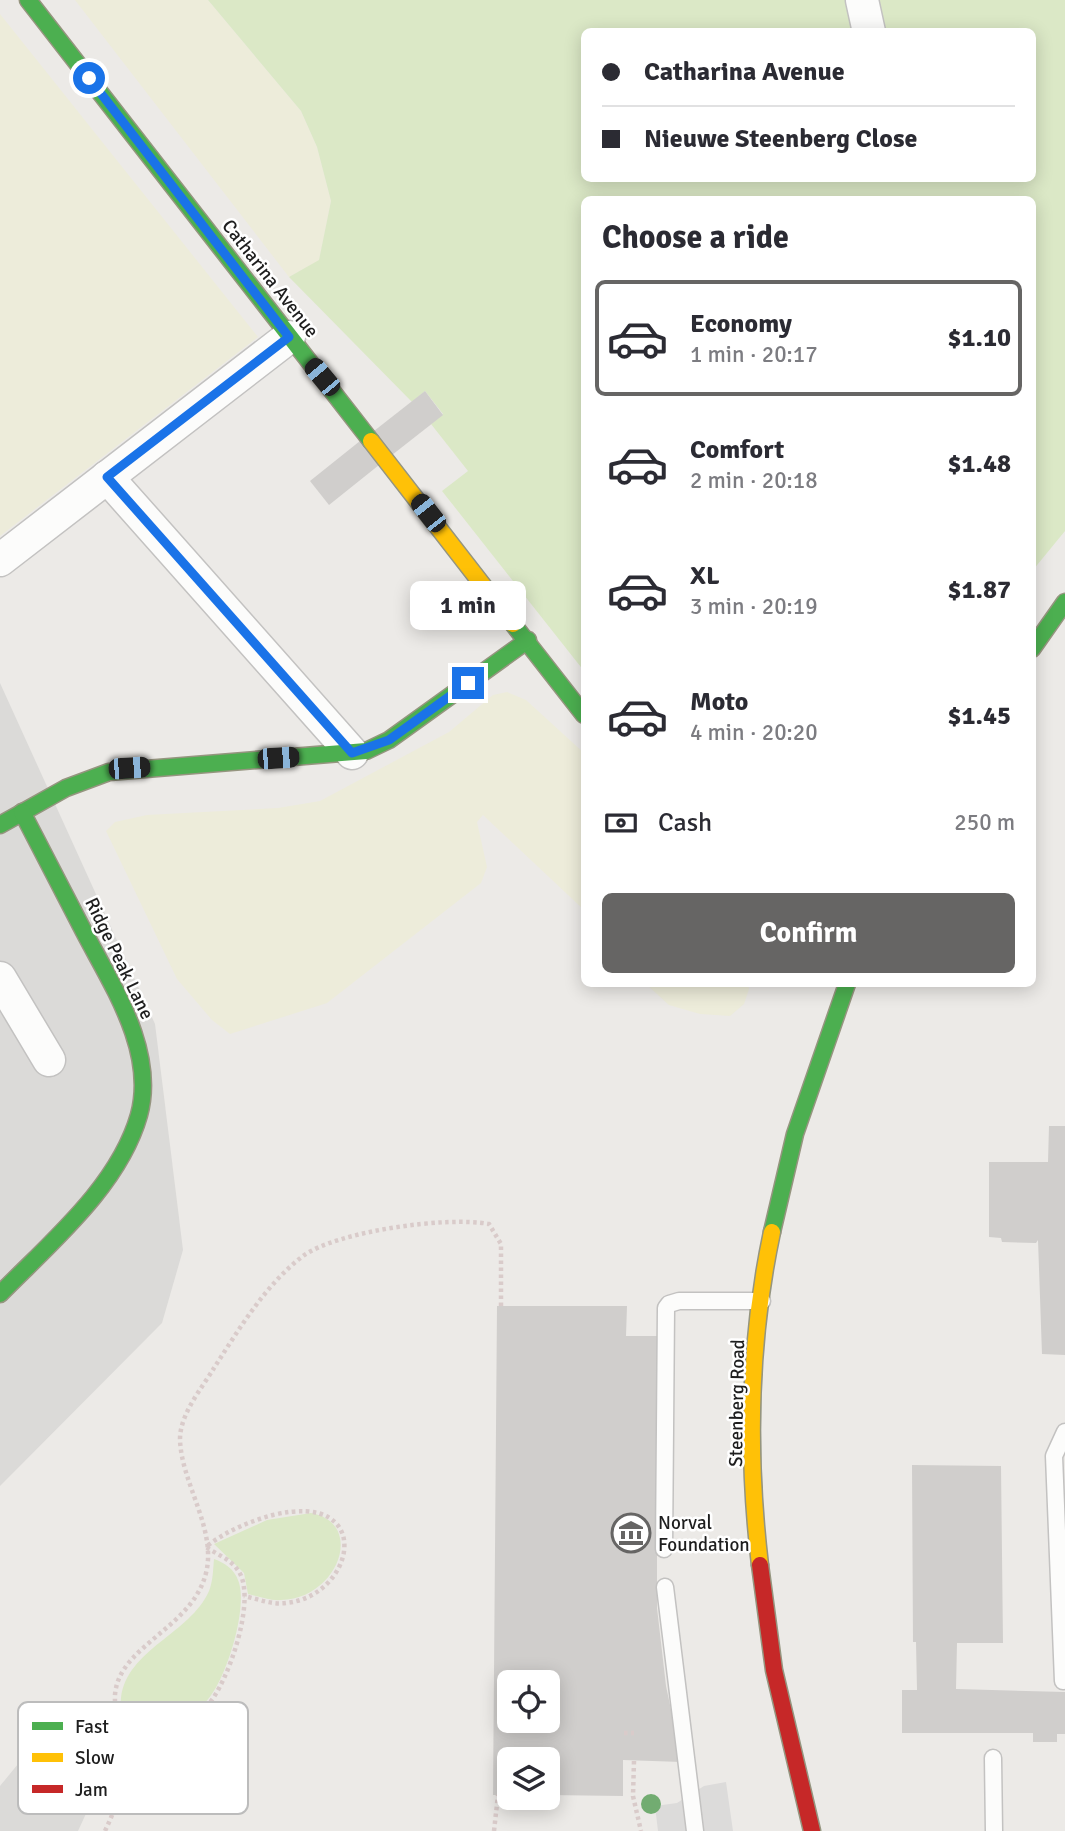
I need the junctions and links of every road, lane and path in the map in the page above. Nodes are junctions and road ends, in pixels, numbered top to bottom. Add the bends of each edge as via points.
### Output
1 (28, 0) edge
2 (862, 0) edge
3 (868, 28) edge
4 (289, 337) junction
5 (107, 477) junction
6 (0, 560) edge
7 (1065, 602) edge
8 (528, 640) junction
9 (1036, 643) edge
10 (581, 711) edge
11 (352, 753) junction
12 (22, 812) junction
13 (0, 825) edge
14 (0, 978) edge
15 (846, 987) edge
16 (49, 1060) dead end
17 (0, 1294) edge
18 (762, 1301) junction
19 (501, 1306) dead end
20 (1065, 1432) edge
21 (206, 1547) junction
22 (664, 1549) dead end
23 (665, 1587) dead end
24 (244, 1596) junction
25 (1063, 1681) dead end
26 (116, 1702) edge
27 (209, 1702) edge
28 (624, 1733) dead end
29 (634, 1733) dead end
30 (992, 1758) dead end
31 (634, 1760) dead end
32 (497, 1804) edge
33 (114, 1814) edge
34 (105, 1831) edge
35 (494, 1831) edge
36 (640, 1831) edge
37 (695, 1831) edge
38 (812, 1831) edge
39 (994, 1831) edge

1 - 4 street, Catharina Avenue
2 - 3 street
4 - 5 street
4 - 8 street, Catharina Avenue
5 - 6 street
5 - 11 street
7 - 9 street
8 - 10 street, Catharina Avenue
8 - 11 street via 389,740
11 - 12 street via 109,772 84,779
12 - 13 street
12 - 17 street, Ridge Peak Lane via 124,1010 136,1040 141,1093 139,1115 111,1171
14 - 16 street
15 - 18 street, Steenberg Road via 801,1112
18 - 22 lane via 679,1301 666,1308
18 - 38 street, Steenberg Road via 753,1396 758,1533 775,1666
19 - 21 path via 500,1244 489,1224 402,1226 305,1255 281,1277 236,1334 194,1401 180,1438
20 - 25 lane via 1054,1456
21 - 24 path via 237,1568
21 - 24 path via 235,1530 288,1512 310,1510 336,1521 342,1532 342,1557 338,1572 322,1590 289,1603
21 - 26 path via 206,1573 186,1612 125,1667
23 - 37 lane
24 - 27 path via 225,1676
28 - 29 path
30 - 39 lane
31 - 36 path via 633,1796
32 - 35 path
33 - 34 path

